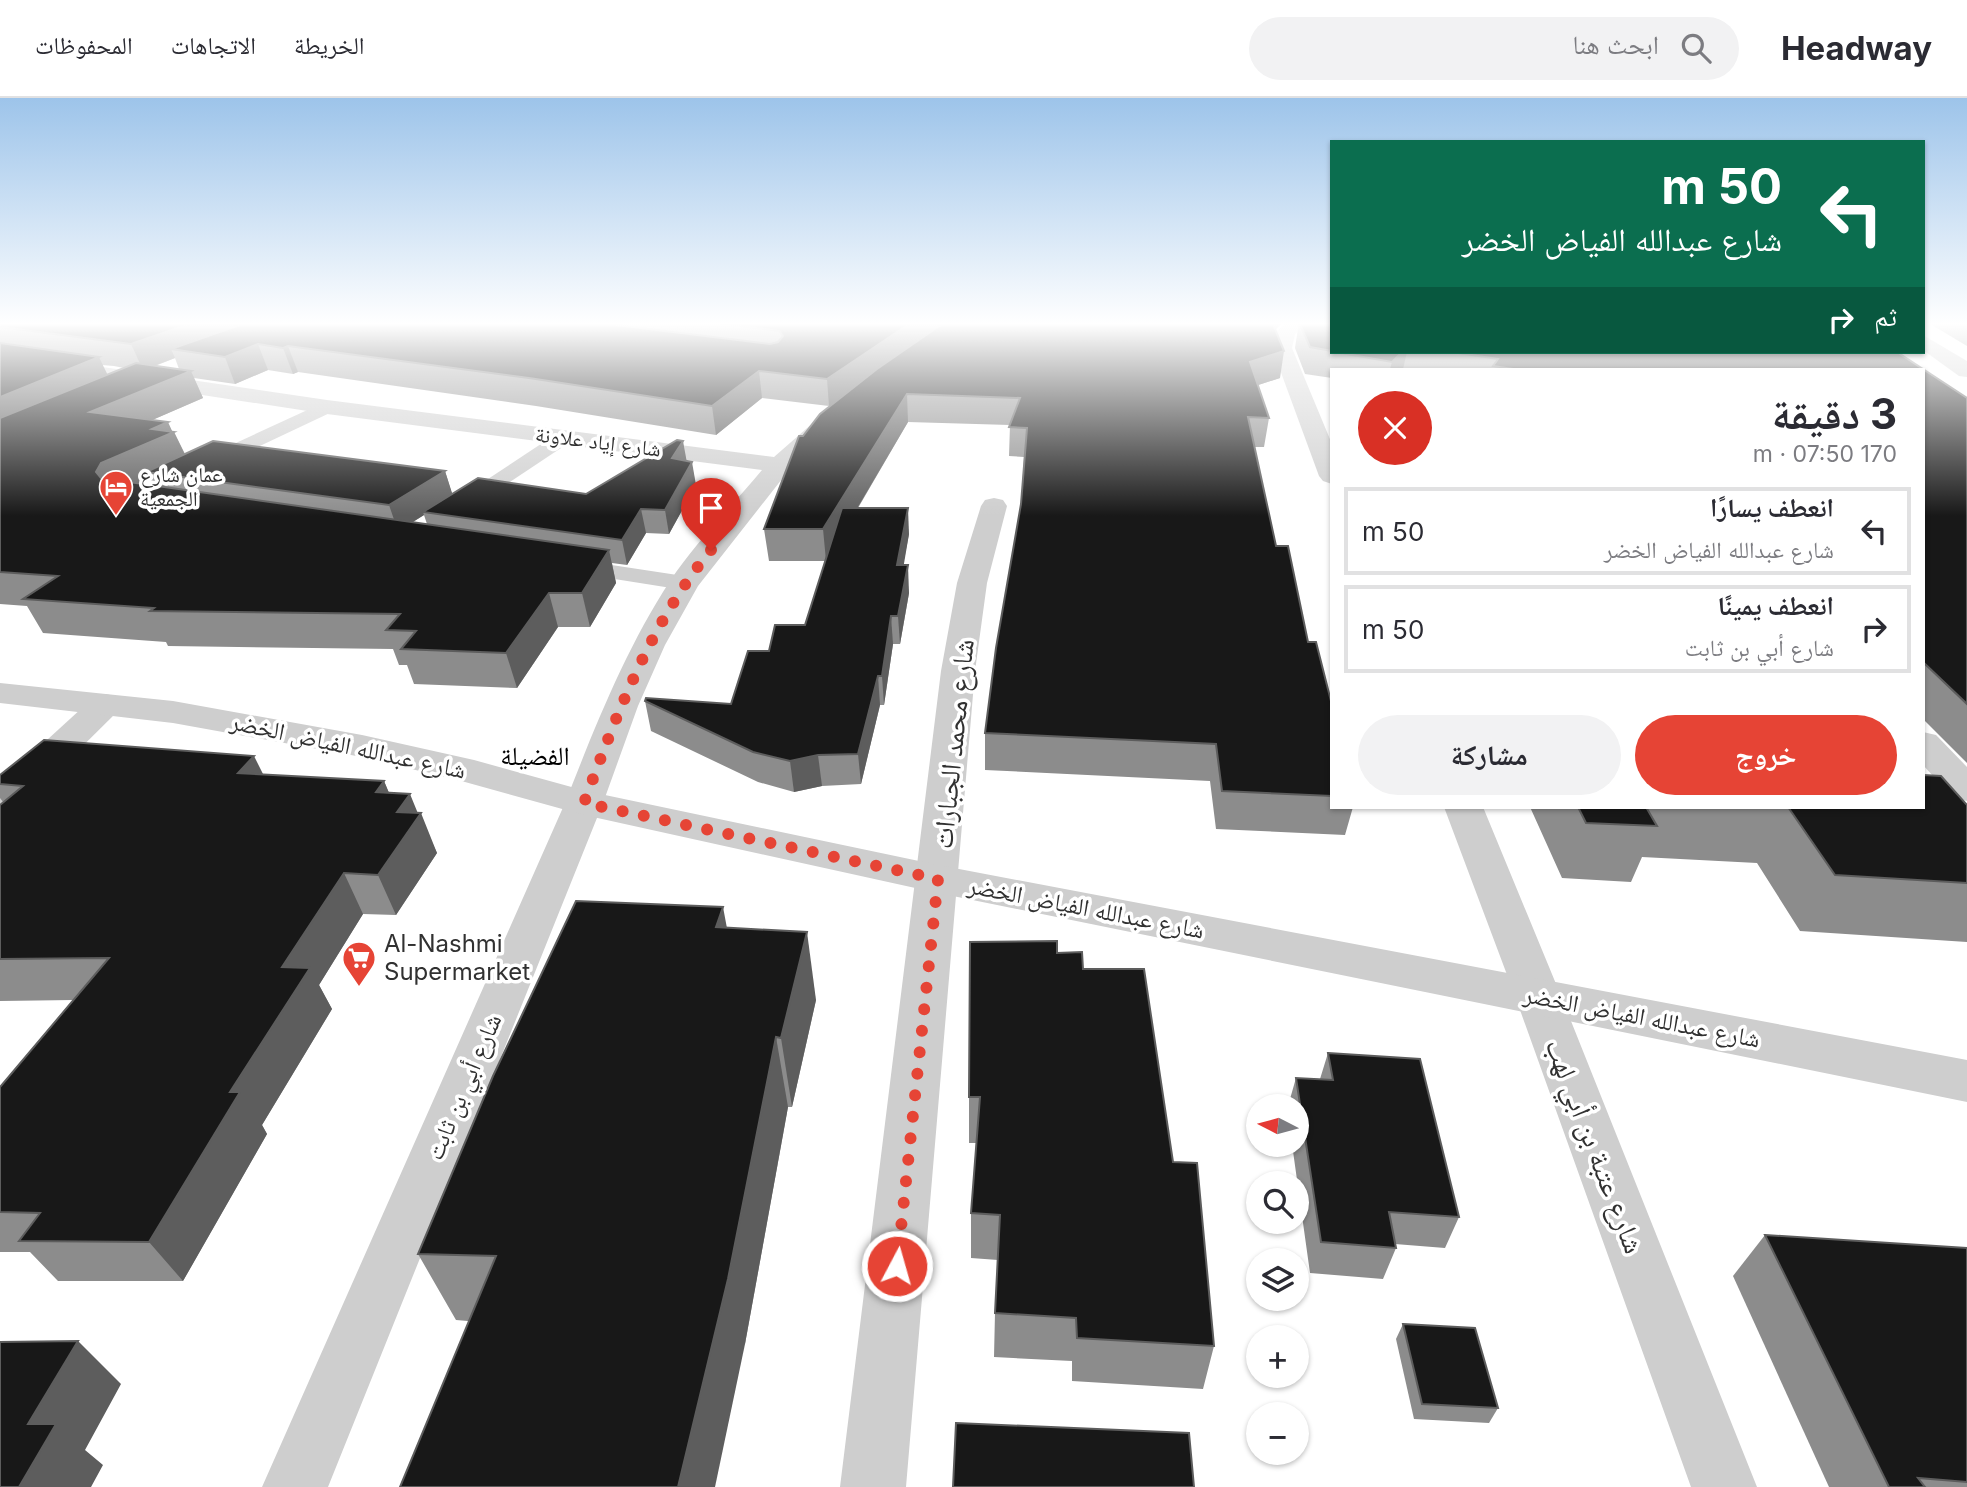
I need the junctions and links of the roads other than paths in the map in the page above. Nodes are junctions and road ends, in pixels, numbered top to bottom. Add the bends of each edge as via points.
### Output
1 (130, 387) edge
2 (204, 387) edge
3 (1297, 387) edge
4 (864, 392) edge
5 (113, 394) edge
6 (327, 407) junction
7 (563, 438) junction
8 (780, 465) junction
9 (1330, 471) edge
10 (188, 472) edge
11 (994, 506) dead end
12 (438, 519) edge
13 (551, 563) edge
14 (684, 583) junction
15 (0, 693) edge
16 (106, 704) junction
17 (1925, 745) edge
18 (1967, 789) edge
19 (584, 803) junction
20 (0, 805) edge
21 (1464, 809) edge
22 (938, 879) junction
23 (1538, 996) junction
24 (1967, 1081) edge
25 (295, 1487) edge
26 (873, 1487) edge
27 (1724, 1487) edge

1 - 5 street
2 - 6 street, شارع إياد علاونة
3 - 9 street
4 - 8 street, شارع أبي بن ثابت
6 - 7 street, شارع إياد علاونة
6 - 10 lane
7 - 8 street, شارع إياد علاونة
7 - 12 lane
8 - 14 street, شارع أبي بن ثابت
11 - 22 street, شارع محمد الجبارات via 972,583 958,671
13 - 14 lane
14 - 19 street, شارع أبي بن ثابت via 621,706
15 - 16 street, شارع عبدالله الفياض الخضر
16 - 19 street, شارع عبدالله الفياض الخضر via 362,746
16 - 20 street
17 - 18 street
19 - 22 street, شارع عبدالله الفياض الخضر
19 - 25 street, شارع أبي بن ثابت
21 - 23 street, شارع عتبة بن أبي لهب
22 - 23 street, شارع عبدالله الفياض الخضر
22 - 26 street, شارع محمد الجبارات
23 - 24 street, شارع عبدالله الفياض الخضر
23 - 27 street, شارع عتبة بن أبي لهب

